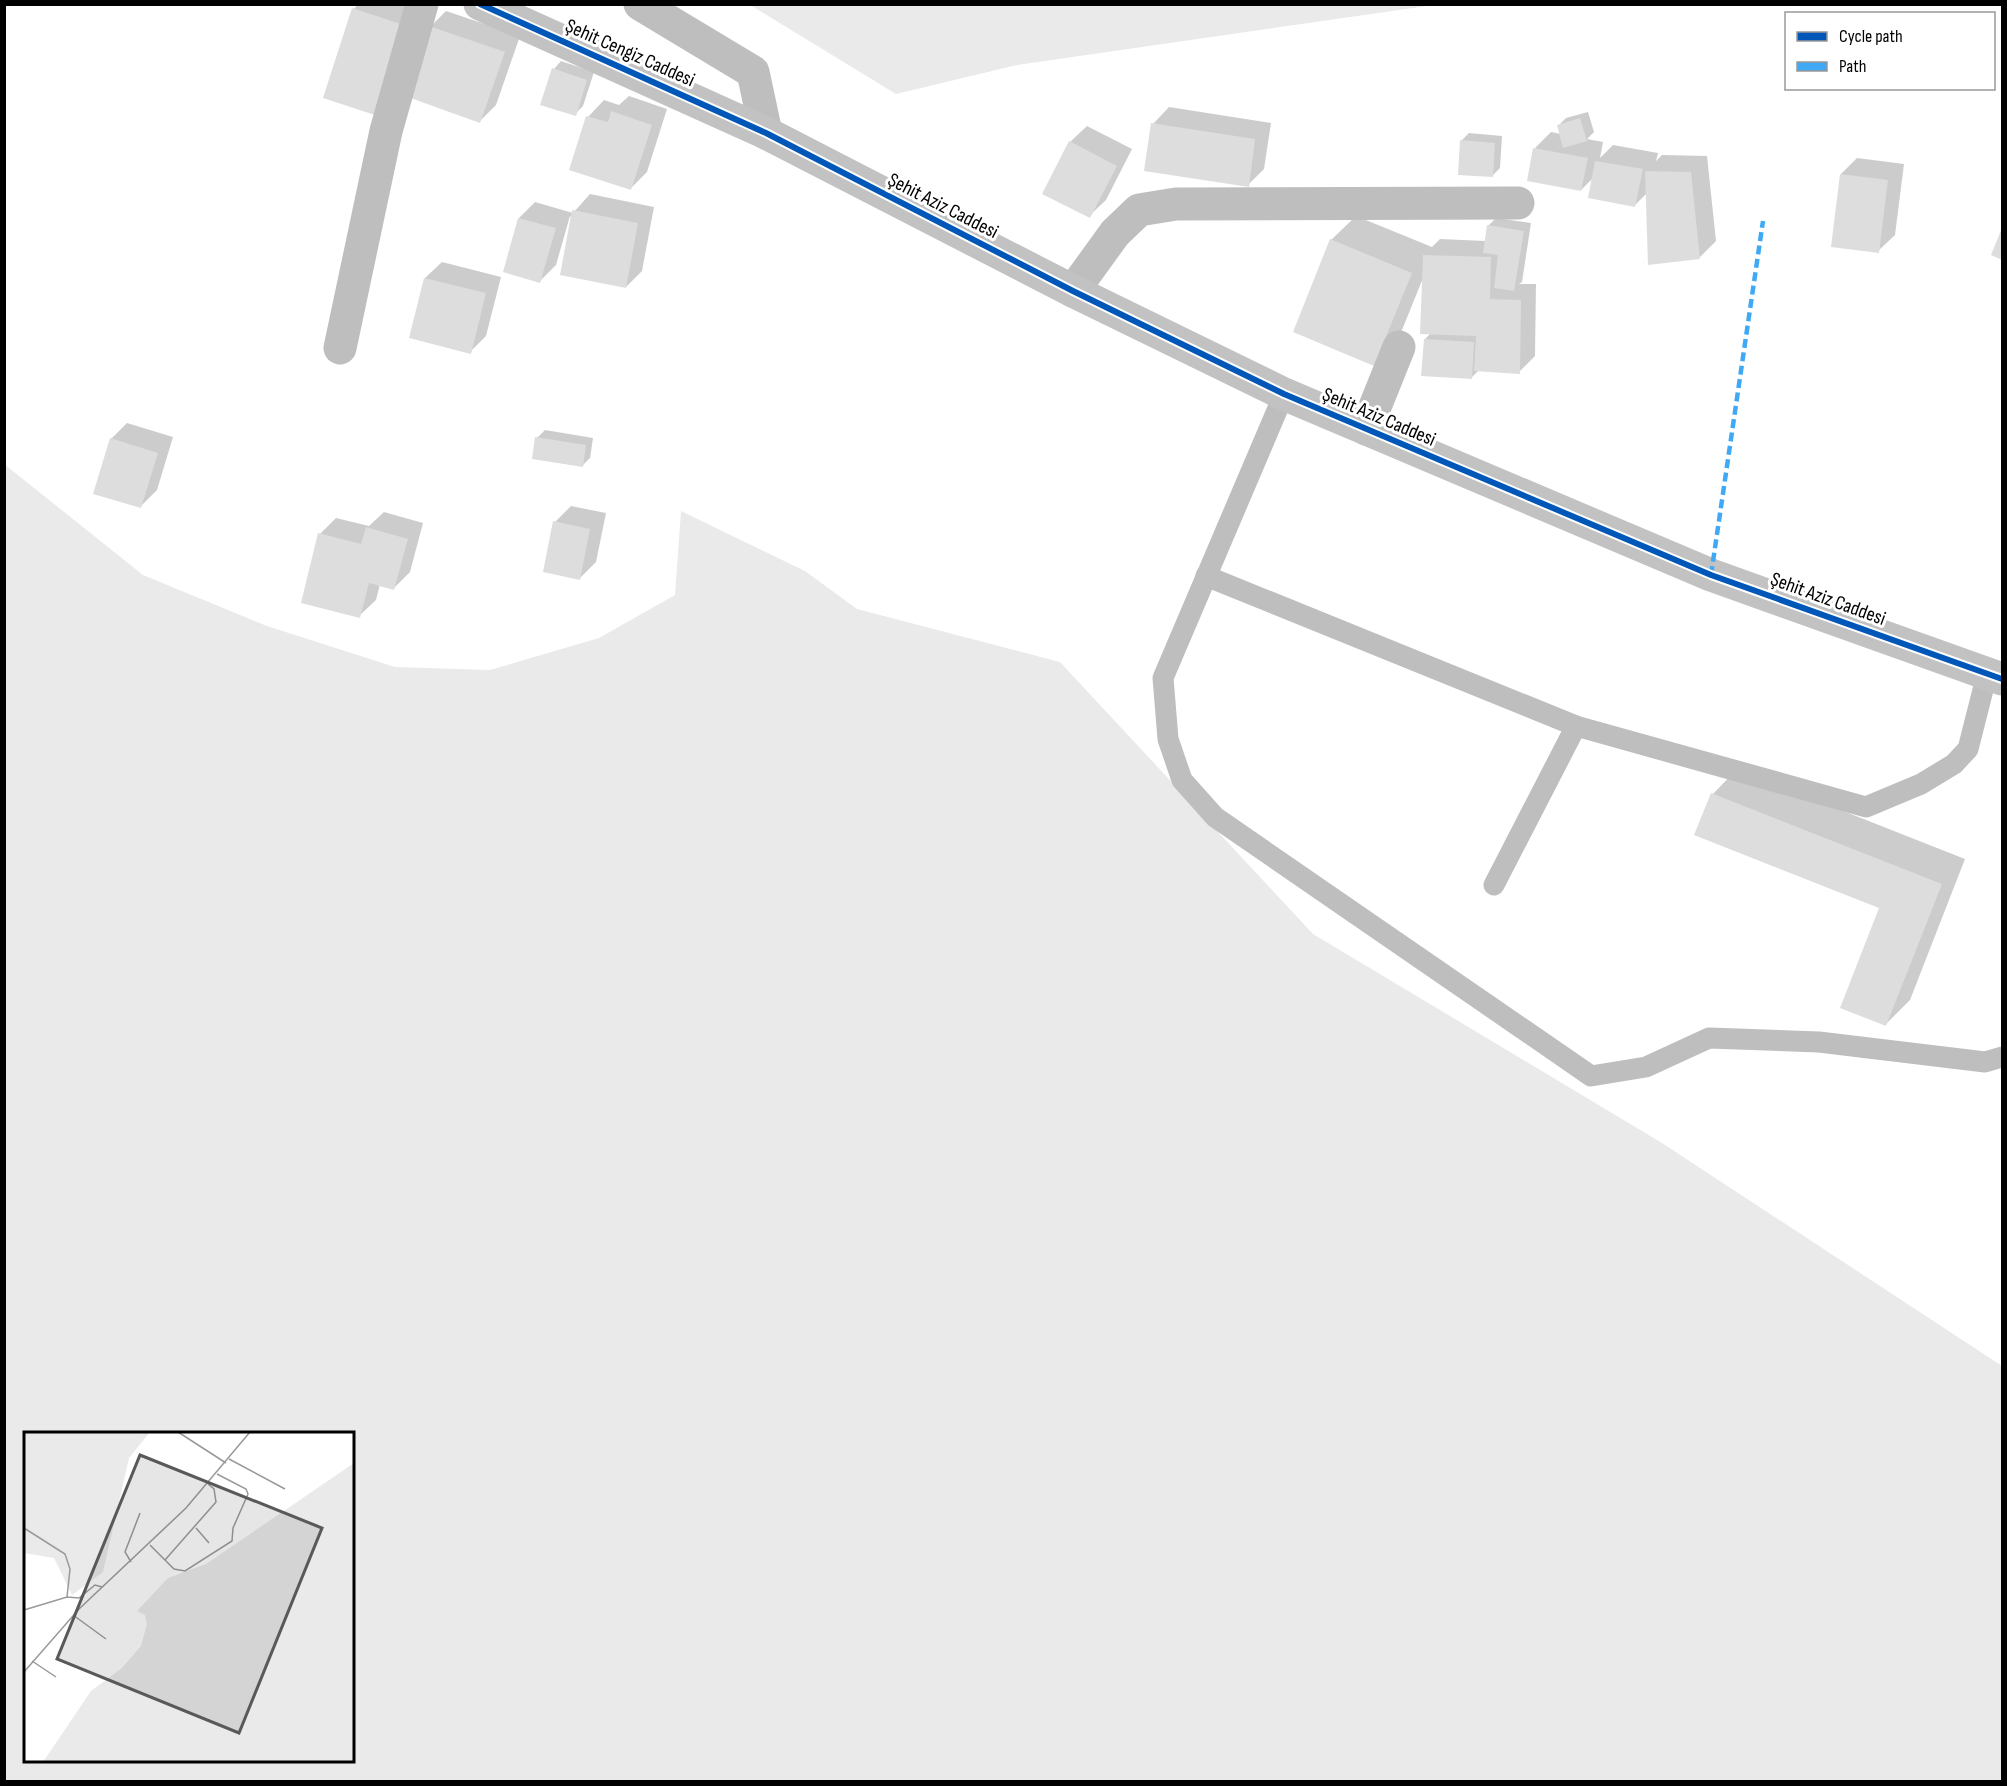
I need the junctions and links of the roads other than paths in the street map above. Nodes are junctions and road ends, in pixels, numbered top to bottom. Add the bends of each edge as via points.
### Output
1 (422, 4) edge
2 (480, 4) edge
3 (640, 4) edge
4 (766, 132) junction
5 (1518, 203) dead end
6 (1073, 291) junction
7 (1399, 347) dead end
8 (340, 348) dead end
9 (1284, 394) junction
10 (1366, 429) junction
11 (1206, 576) junction
12 (1995, 676) edge
13 (1576, 726) junction
14 (1494, 885) dead end
15 (2002, 1057) edge

1 - 8 street via 386,131
2 - 4 street, Şehit Cengiz Caddesi
3 - 4 street via 753,72
4 - 6 street, Şehit Aziz Caddesi
5 - 6 street via 1176,204 1139,210 1115,233
6 - 9 street, Şehit Aziz Caddesi
7 - 10 street
9 - 10 street, Şehit Aziz Caddesi
9 - 11 lane
10 - 12 street, Şehit Aziz Caddesi via 1711,574
11 - 13 lane
11 - 15 lane via 1163,678 1168,740 1182,780 1215,817 1591,1076 1646,1067 1709,1038 1819,1042 1985,1062
12 - 13 lane via 1968,749 1954,764 1921,784 1866,807
13 - 14 lane

